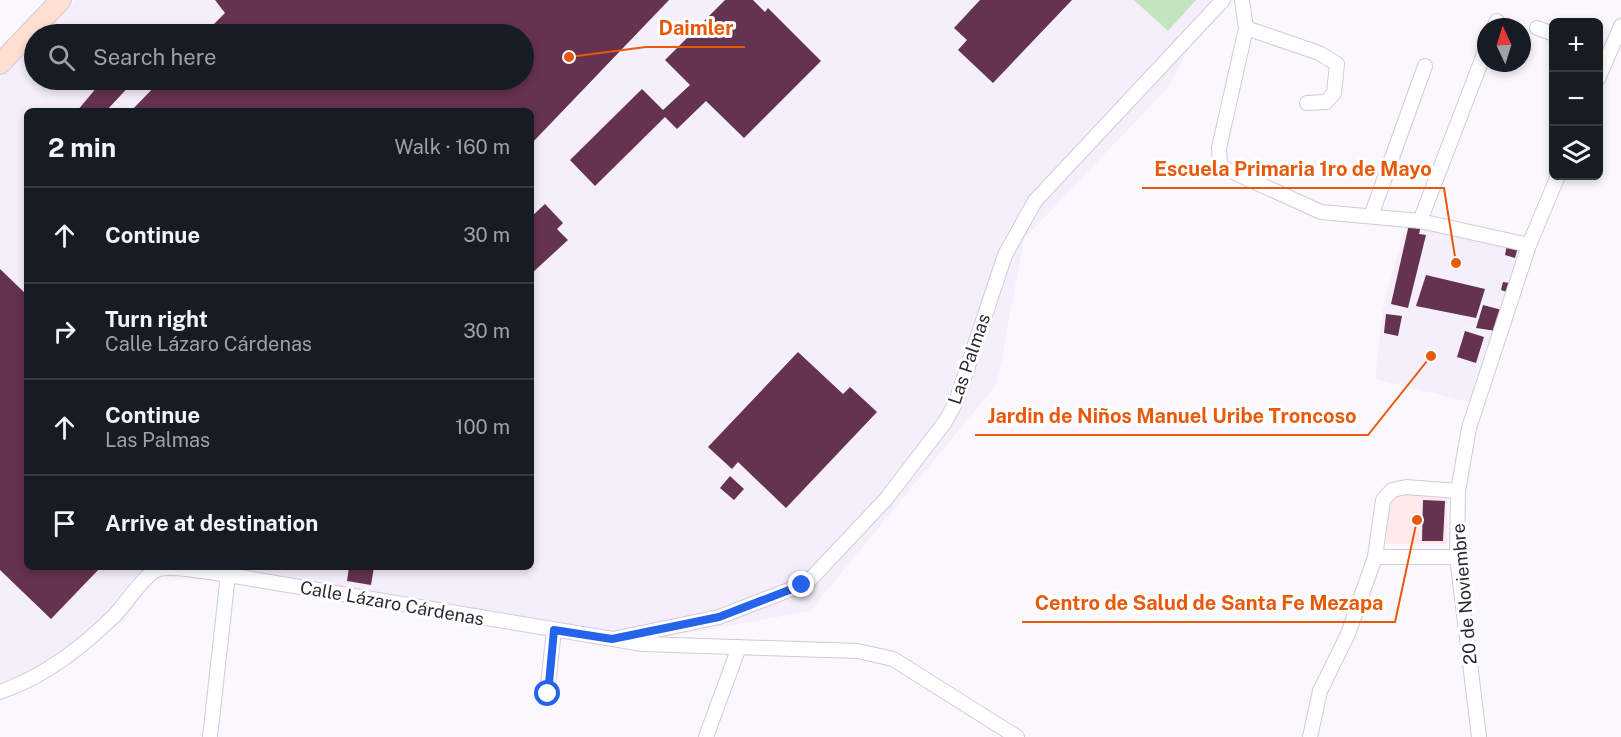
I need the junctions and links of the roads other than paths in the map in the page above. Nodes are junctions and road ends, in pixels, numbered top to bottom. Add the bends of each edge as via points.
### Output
1 (62, 0) edge
2 (1223, 0) edge
3 (1242, 0) edge
4 (39, 24) edge
5 (1621, 26) edge
6 (1246, 28) junction
7 (1537, 28) dead end
8 (1549, 32) edge
9 (24, 39) edge
10 (1610, 52) edge
11 (0, 64) edge
12 (1425, 66) dead end
13 (1477, 72) edge
14 (1602, 72) edge
15 (1307, 103) dead end
16 (1556, 180) edge
17 (1371, 216) junction
18 (1420, 221) junction
19 (1529, 245) junction
20 (1458, 491) junction
21 (1375, 557) junction
22 (1458, 557) junction
23 (228, 575) junction
24 (554, 630) junction
25 (612, 639) junction
26 (739, 647) junction
27 (0, 692) edge
28 (548, 694) dead end
29 (210, 737) edge
30 (706, 737) edge
31 (1017, 737) edge
32 (1310, 737) edge
33 (1479, 737) edge

1 - 4 main road
2 - 25 street, Las Palmas via 1035,201 1005,255 956,402 945,422 886,499 811,580 719,617
3 - 6 street
5 - 10 street
6 - 15 street via 1319,53 1337,64 1334,93 1326,102
6 - 17 street via 1219,148 1220,164 1255,184 1321,212
7 - 8 street
9 - 11 main road
10 - 14 street
12 - 17 street
13 - 18 street
16 - 19 street, 20 de Noviembre
17 - 18 street
18 - 19 street
19 - 20 street, 20 de Noviembre via 1469,428
20 - 21 street via 1406,487 1392,490 1383,500
20 - 22 street, 20 de Noviembre
21 - 22 street
21 - 32 street via 1348,634 1320,691
22 - 33 street, 20 de Noviembre
23 - 24 street, Calle Lázaro Cárdenas
23 - 27 street, Calle Lázaro Cárdenas via 156,570 115,615 68,657
23 - 29 street
24 - 25 street, Calle Lázaro Cárdenas
24 - 28 street
25 - 26 street, Calle Lázaro Cárdenas via 659,646
26 - 30 street
26 - 31 street, Calle Lázaro Cárdenas via 858,651 892,659

